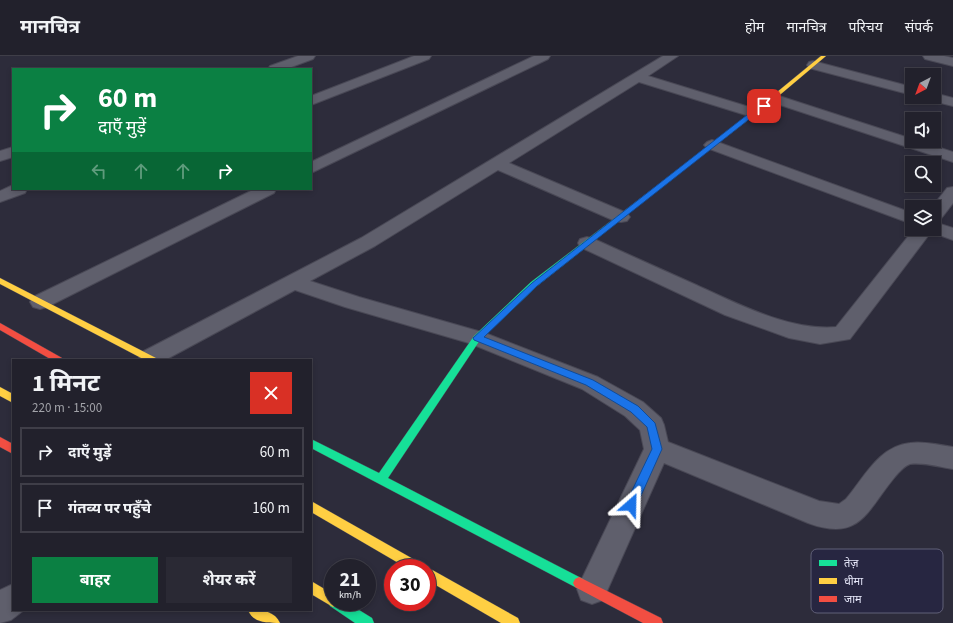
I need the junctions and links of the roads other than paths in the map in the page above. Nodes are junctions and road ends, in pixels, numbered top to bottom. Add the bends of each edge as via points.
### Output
1 (309, 56) edge
2 (425, 56) edge
3 (544, 56) edge
4 (672, 56) edge
5 (824, 56) edge
6 (929, 56) edge
7 (526, 60) edge
8 (953, 62) edge
9 (813, 65) junction
10 (277, 68) edge
11 (637, 77) junction
12 (905, 89) edge
13 (773, 98) junction
14 (941, 99) edge
15 (312, 101) edge
16 (953, 102) edge
17 (754, 113) junction
18 (712, 145) junction
19 (12, 152) edge
20 (0, 156) edge
21 (953, 157) edge
22 (496, 163) junction
23 (312, 167) edge
24 (17, 190) edge
25 (266, 190) edge
26 (953, 192) edge
27 (0, 197) edge
28 (941, 207) edge
29 (905, 216) edge
30 (621, 217) junction
31 (941, 230) edge
32 (953, 234) edge
33 (919, 236) edge
34 (587, 243) junction
35 (0, 281) edge
36 (294, 282) junction
37 (40, 302) junction
38 (0, 326) edge
39 (477, 338) junction
40 (57, 359) edge
41 (151, 359) edge
42 (0, 391) edge
43 (12, 398) edge
44 (0, 441) edge
45 (312, 444) edge
46 (12, 449) edge
47 (657, 449) junction
48 (953, 458) edge
49 (381, 479) junction
50 (312, 507) edge
51 (402, 559) edge
52 (436, 578) edge
53 (312, 588) edge
54 (592, 589) junction
55 (324, 595) edge
56 (12, 600) edge
57 (0, 609) edge
58 (255, 611) edge
59 (348, 611) edge
60 (273, 623) edge
61 (367, 623) edge
62 (514, 623) edge
63 (656, 623) edge

1 - 10 street
2 - 15 street
3 - 7 street
4 - 11 street
5 - 9 main road
6 - 8 street
7 - 23 street
9 - 12 street
9 - 13 main road
11 - 17 street
11 - 22 street
13 - 17 main road
13 - 21 street
14 - 16 street
17 - 18 main road
18 - 29 street
18 - 30 main road
19 - 20 street
22 - 30 street
22 - 36 street via 368,242
24 - 27 street
25 - 37 street
26 - 28 street
30 - 34 main road
31 - 32 street
33 - 34 street via 842,334 820,336 797,333 732,310
34 - 39 main road via 534,284
35 - 37 main road
36 - 39 street via 352,302
36 - 41 street
37 - 41 main road
38 - 40 main road
39 - 47 street via 590,383 634,409 652,426
39 - 49 main road
42 - 43 main road
44 - 46 main road
45 - 49 main road
47 - 48 street via 818,514 841,517 855,509 889,463 907,454
47 - 54 street
49 - 54 main road
50 - 51 main road
52 - 62 main road
53 - 55 main road
54 - 63 main road
56 - 57 street
58 - 60 main road
59 - 61 main road

